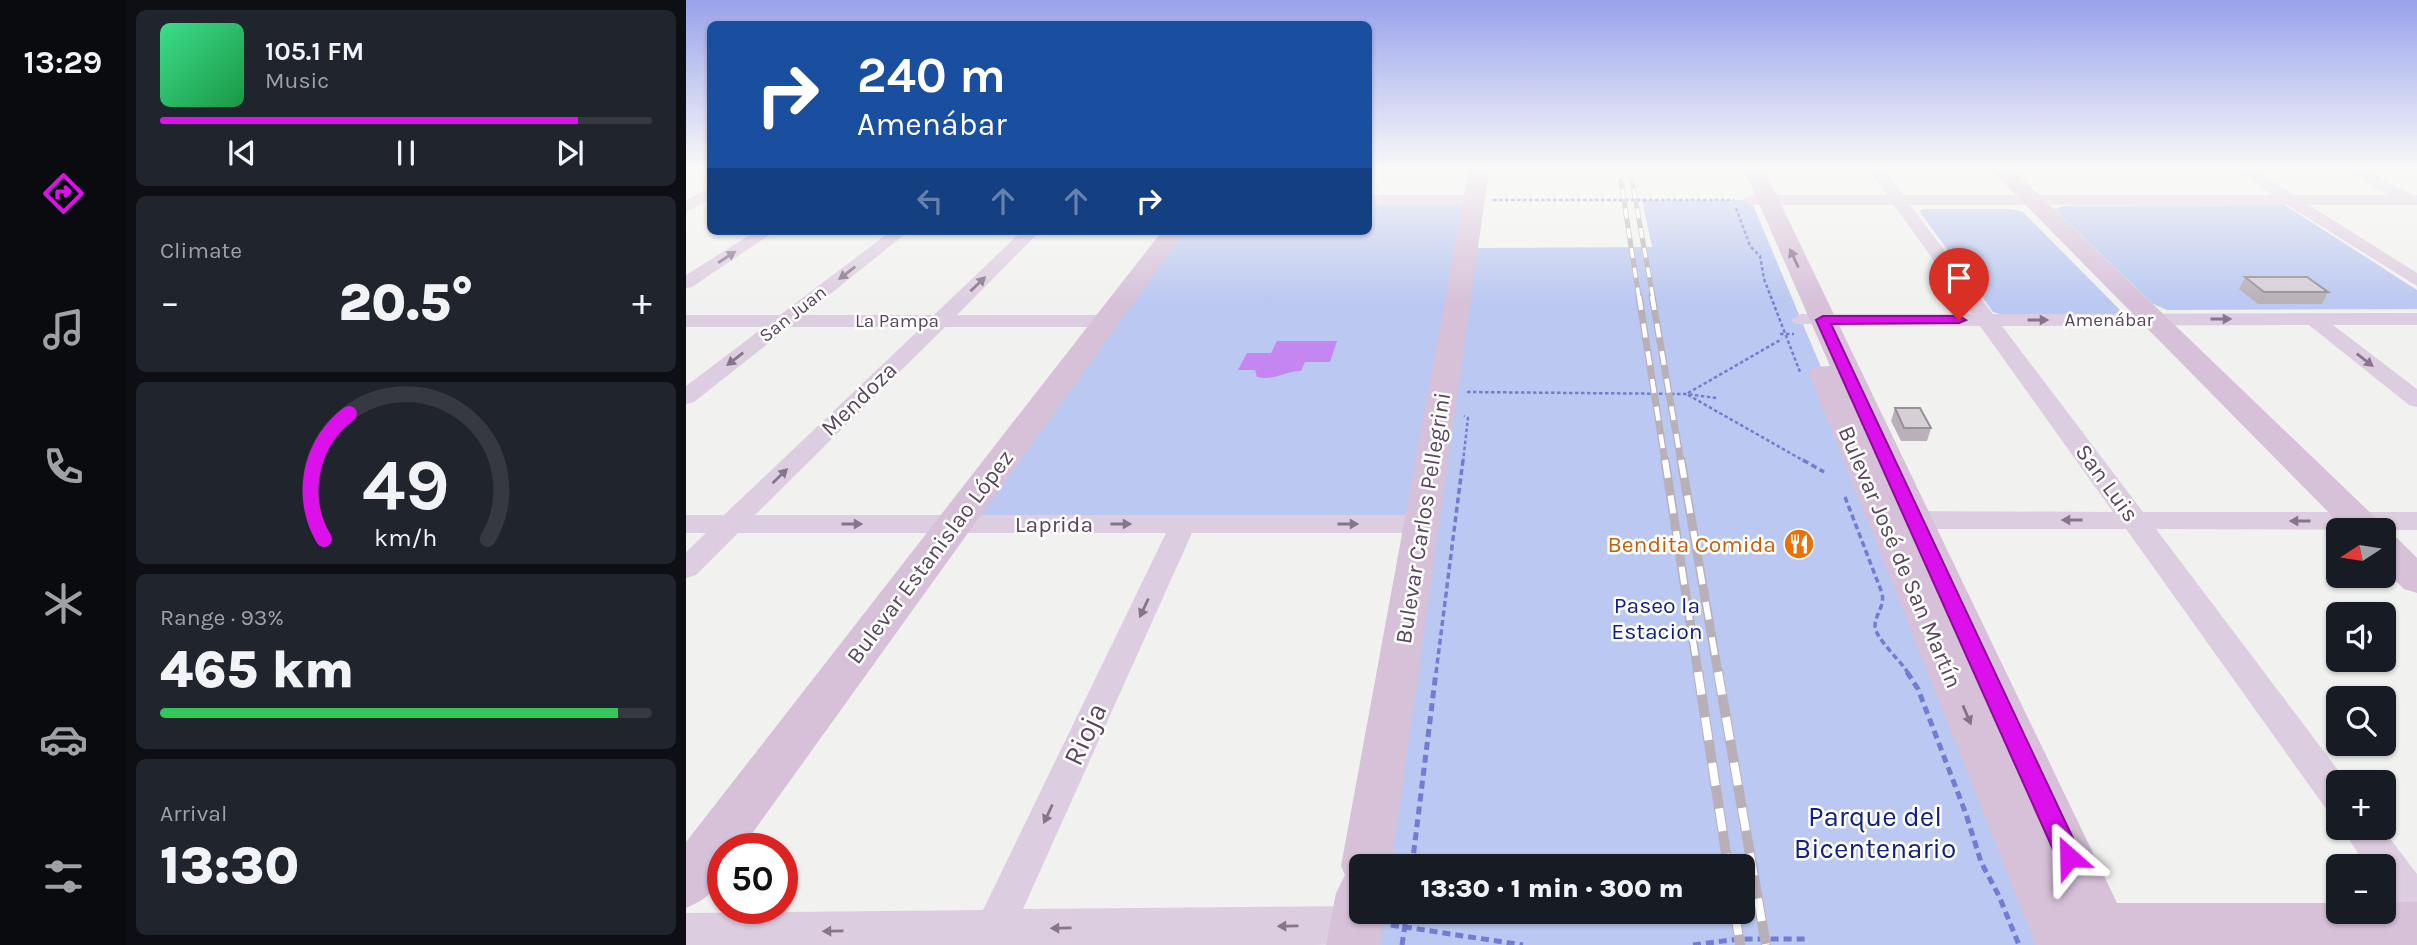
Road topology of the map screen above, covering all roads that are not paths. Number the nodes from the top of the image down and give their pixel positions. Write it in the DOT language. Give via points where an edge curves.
graph roads {
  1 [pos="1472,213"];
  2 [pos="1759,213"];
  3 [pos="1908,213"];
  4 [pos="2044,213"];
  5 [pos="2311,213"];
  6 [pos="761,235"];
  7 [pos="896,235"];
  8 [pos="1028,235"];
  9 [pos="1171,235"];
  10 [pos="2417,281"];
  11 [pos="686,283"];
  12 [pos="2313,319"];
  13 [pos="2417,319"];
  14 [pos="1987,320"];
  15 [pos="2153,320"];
  16 [pos="686,321"];
  17 [pos="784,321"];
  18 [pos="940,321"];
  19 [pos="1107,321"];
  20 [pos="1802,326"];
  21 [pos="686,397"];
  22 [pos="2417,400"];
  23 [pos="2354,518"];
  24 [pos="1900,520"];
  25 [pos="2134,520"];
  26 [pos="2417,521"];
  27 [pos="2396,523"];
  28 [pos="686,524"];
  29 [pos="731,524"];
  30 [pos="955,524"];
  31 [pos="1183,524"];
  32 [pos="1422,524"];
  33 [pos="2326,525"];
  34 [pos="2396,559"];
  35 [pos="686,568"];
  36 [pos="2417,580"];
  37 [pos="2326,782"];
  38 [pos="2369,840"];
  39 [pos="1368,854"];
  40 [pos="686,883"];
  41 [pos="2417,905"];
  42 [pos="1376,927"];
  43 [pos="2417,929"];
  44 [pos="686,933"];
  45 [pos="990,937"];
  46 [pos="2070,939"];
  1 -- 32 [label="main road, Bulevar Carlos Pellegrini"];
  2 -- 20 [label="main road, Bulevar José de San Martín"];
  3 -- 14 [label="street, San Luis"];
  4 -- 15 [label="main road"];
  5 -- 10 [label="street"];
  11 -- 6 [label="street, one-way"];
  7 -- 17 [label="street, San Juan, one-way"];
  18 -- 8 [label="street, Mendoza, one-way"];
  9 -- 19 [label="main road, Bulevar Estanislao López"];
  12 -- 13 [label="street, Amenábar"];
  15 -- 12 [label="street, Amenábar, one-way"];
  12 -- 22 [label="street, one-way"];
  14 -- 15 [label="street, Amenábar, one-way"];
  14 -- 20 [label="street, Amenábar"];
  14 -- 25 [label="street, San Luis"];
  15 -- 23 [label="main road"];
  16 -- 17 [label="street, La Pampa"];
  17 -- 18 [label="street, La Pampa"];
  17 -- 21 [label="street, San Juan, one-way"];
  18 -- 19 [label="street, La Pampa"];
  29 -- 18 [label="street, Mendoza, one-way"];
  19 -- 30 [label="main road, Bulevar Estanislao López"];
  20 -- 24 [label="main road, Bulevar José de San Martín"];
  25 -- 24 [label="street, one-way"];
  24 -- 46 [label="main road, Bulevar José de San Martín"];
  33 -- 25 [label="street, one-way"];
  25 -- 37 [label="street, San Luis"];
  26 -- 27 [label="street"];
  28 -- 29 [label="street, Laprida"];
  29 -- 30 [label="street, Laprida, one-way"];
  29 -- 35 [label="street, Mendoza"];
  30 -- 31 [label="street, Laprida, one-way"];
  30 -- 40 [label="main road, Bulevar Estanislao López"];
  31 -- 32 [label="street, Laprida, one-way"];
  31 -- 45 [label="street, Rioja, one-way"];
  32 -- 39 [label="main road, Bulevar Carlos Pellegrini"];
  34 -- 36 [label="main road"];
  38 -- 41 [label="street"];
  42 -- 45 [label="street, one-way"];
  43 -- 46 [label="main road"];
  45 -- 44 [label="street, one-way"];
}
